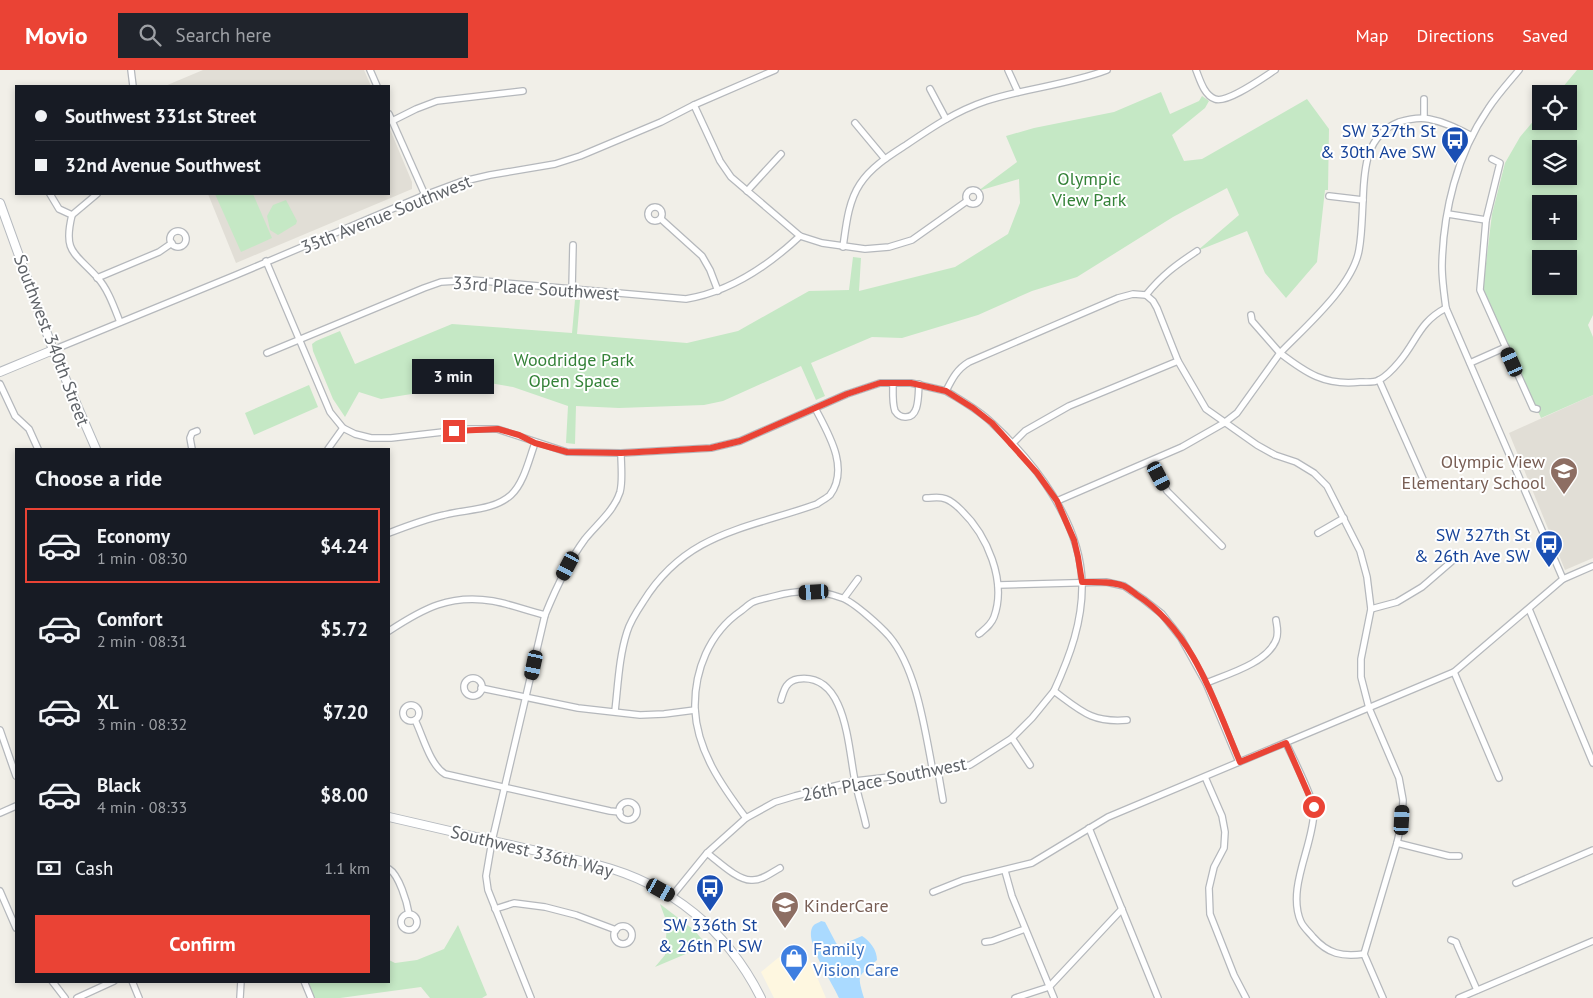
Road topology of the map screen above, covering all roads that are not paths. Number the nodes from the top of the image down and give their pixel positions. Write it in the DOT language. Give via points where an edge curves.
graph roads {
  1 [pos="131,70"];
  2 [pos="370,70"];
  3 [pos="776,70"];
  4 [pos="1008,70"];
  5 [pos="1196,70"];
  6 [pos="1275,70"];
  7 [pos="1519,70"];
  8 [pos="1104,71"];
  9 [pos="764,72"];
  10 [pos="134,85"];
  11 [pos="377,85"];
  12 [pos="930,89"];
  13 [pos="523,91"];
  14 [pos="1018,92"];
  15 [pos="1424,99"];
  16 [pos="694,105"];
  17 [pos="390,116"];
  18 [pos="1424,118"];
  19 [pos="946,120"];
  20 [pos="392,121"];
  21 [pos="855,123"];
  22 [pos="1472,136"];
  23 [pos="780,154"];
  24 [pos="885,159"];
  25 [pos="1492,159"];
  26 [pos="747,191"];
  27 [pos="51,195"];
  28 [pos="96,195"];
  29 [pos="425,195"];
  30 [pos="1329,196"];
  31 [pos="1363,200"];
  32 [pos="967,201"];
  33 [pos="1,207"];
  34 [pos="1448,214"];
  35 [pos="72,215"];
  36 [pos="661,219"];
  37 [pos="1486,220"];
  38 [pos="800,236"];
  39 [pos="172,243"];
  40 [pos="573,245"];
  41 [pos="843,246"];
  42 [pos="1197,251"];
  43 [pos="266,262"];
  44 [pos="97,278"];
  45 [pos="572,289"];
  46 [pos="718,291"];
  47 [pos="1146,295"];
  48 [pos="1446,308"];
  49 [pos="1251,315"];
  50 [pos="120,322"];
  51 [pos="300,340"];
  52 [pos="1506,347"];
  53 [pos="53,350"];
  54 [pos="267,353"];
  55 [pos="1280,353"];
  56 [pos="1178,361"];
  57 [pos="1470,363"];
  58 [pos="0,372"];
  59 [pos="1379,380"];
  60 [pos="892,383"];
  61 [pos="0,384"];
  62 [pos="919,384"];
  63 [pos="946,391"];
  64 [pos="815,408"];
  65 [pos="1537,409"];
  66 [pos="1224,423"];
  67 [pos="343,428"];
  68 [pos="196,431"];
  69 [pos="535,443"];
  70 [pos="1012,444"];
  71 [pos="38,448"];
  72 [pos="96,448"];
  73 [pos="192,448"];
  74 [pos="329,448"];
  75 [pos="621,453"];
  76 [pos="1152,461"];
  77 [pos="1423,479"];
  78 [pos="926,498"];
  79 [pos="1057,501"];
  80 [pos="1344,518"];
  81 [pos="390,532"];
  82 [pos="1318,533"];
  83 [pos="1222,546"];
  84 [pos="1458,556"];
  85 [pos="1593,566"];
  86 [pos="858,579"];
  87 [pos="1563,579"];
  88 [pos="1082,582"];
  89 [pos="998,585"];
  90 [pos="844,598"];
  91 [pos="1371,609"];
  92 [pos="1529,610"];
  93 [pos="545,615"];
  94 [pos="1276,620"];
  95 [pos="390,630"];
  96 [pos="979,634"];
  97 [pos="1454,672"];
  98 [pos="1206,683"];
  99 [pos="482,688"];
  100 [pos="1054,691"];
  101 [pos="527,698"];
  102 [pos="781,700"];
  103 [pos="1370,708"];
  104 [pos="695,710"];
  105 [pos="615,711"];
  106 [pos="415,720"];
  107 [pos="1127,720"];
  108 [pos="0,730"];
  109 [pos="1012,738"];
  110 [pos="1,739"];
  111 [pos="1286,743"];
  112 [pos="1240,762"];
  113 [pos="1593,763"];
  114 [pos="1030,765"];
  115 [pos="936,772"];
  116 [pos="15,774"];
  117 [pos="1205,777"];
  118 [pos="1499,778"];
  119 [pos="855,781"];
  120 [pos="504,788"];
  121 [pos="944,800"];
  122 [pos="15,806"];
  123 [pos="620,812"];
  124 [pos="0,813"];
  125 [pos="390,817"];
  126 [pos="746,818"];
  127 [pos="866,825"];
  128 [pos="1089,828"];
  129 [pos="492,840"];
  130 [pos="1397,843"];
  131 [pos="1593,850"];
  132 [pos="707,853"];
  133 [pos="1459,856"];
  134 [pos="780,868"];
  135 [pos="390,870"];
  136 [pos="1005,871"];
  137 [pos="1516,883"];
  138 [pos="0,890"];
  139 [pos="933,892"];
  140 [pos="672,896"];
  141 [pos="495,909"];
  142 [pos="1122,909"];
  143 [pos="408,914"];
  144 [pos="15,926"];
  145 [pos="1025,929"];
  146 [pos="616,930"];
  147 [pos="1451,940"];
  148 [pos="985,942"];
  149 [pos="1593,942"];
  150 [pos="1364,954"];
  151 [pos="54,983"];
  152 [pos="110,983"];
  153 [pos="133,983"];
  154 [pos="240,983"];
  155 [pos="305,983"];
  156 [pos="1049,987"];
  157 [pos="1477,990"];
  158 [pos="65,998"];
  159 [pos="77,998"];
  160 [pos="139,998"];
  161 [pos="240,998"];
  162 [pos="311,998"];
  163 [pos="531,998"];
  164 [pos="761,998"];
  165 [pos="1015,998"];
  166 [pos="1054,998"];
  167 [pos="1158,998"];
  168 [pos="1246,998"];
  169 [pos="1384,998"];
  170 [pos="1459,998"];
  1 -- 10 [label="street"];
  2 -- 11 [label="street"];
  3 -- 9 [label="street, 35th Avenue Southwest"];
  4 -- 14 [label="street"];
  5 -- 6 [label="street" via="1204,89 1217,100 1229,97"];
  7 -- 22 [label="street" via="1488,109"];
  8 -- 14 [label="street"];
  9 -- 16 [label="street, 35th Avenue Southwest"];
  12 -- 19 [label="street"];
  13 -- 20 [label="street" via="437,101"];
  14 -- 19 [label="street" via="987,101"];
  15 -- 18 [label="street"];
  16 -- 26 [label="street" via="720,161 731,177"];
  16 -- 29 [label="street, 35th Avenue Southwest" via="580,156 555,164 468,180"];
  17 -- 20 [label="street"];
  18 -- 22 [label="street"];
  18 -- 31 [label="street" via="1388,127 1378,136 1372,145 1364,175"];
  19 -- 24 [label="street"];
  20 -- 29 [label="street"];
  21 -- 24 [label="street"];
  22 -- 34 [label="street" via="1455,180"];
  23 -- 26 [label="street"];
  24 -- 41 [label="street" via="867,174 859,186"];
  25 -- 37 [label="street" via="1500,163"];
  26 -- 38 [label="street"];
  27 -- 35 [label="street" via="59,209"];
  28 -- 35 [label="street"];
  29 -- 43 [label="street, 35th Avenue Southwest"];
  30 -- 31 [label="street"];
  31 -- 55 [label="street" via="1359,252 1349,276 1328,304"];
  32 -- 41 [label="street" via="912,240 889,247 865,249"];
  33 -- 53 [label="main road, Southwest 340th Street"];
  34 -- 37 [label="street"];
  34 -- 48 [label="street" via="1442,267"];
  35 -- 44 [label="street" via="69,243 74,254"];
  36 -- 46 [label="street" via="702,256"];
  37 -- 52 [label="street" via="1480,290"];
  38 -- 41 [label="street"];
  38 -- 46 [label="street, 33rd Place Southwest" via="760,269"];
  39 -- 44 [label="street" via="159,252"];
  40 -- 45 [label="street"];
  42 -- 47 [label="street" via="1173,266"];
  43 -- 50 [label="street, 35th Avenue Southwest"];
  43 -- 51 [label="street"];
  44 -- 50 [label="street"];
  45 -- 46 [label="street, 33rd Place Southwest" via="686,299"];
  45 -- 51 [label="street, 33rd Place Southwest" via="472,280 441,282"];
  47 -- 56 [label="street" via="1158,308"];
  47 -- 63 [label="street" via="1118,298 969,362 956,372"];
  48 -- 57 [label="street"];
  48 -- 59 [label="street" via="1433,315 1398,363"];
  49 -- 55 [label="street" via="1252,321"];
  50 -- 53 [label="street, 35th Avenue Southwest"];
  51 -- 54 [label="street, 33rd Place Southwest"];
  51 -- 67 [label="street" via="330,412"];
  52 -- 57 [label="street"];
  52 -- 65 [label="street" via="1533,408"];
  53 -- 58 [label="main road, 35th Avenue Southwest"];
  53 -- 72 [label="main road, Southwest 340th Street"];
  55 -- 59 [label="street" via="1324,381 1347,384"];
  55 -- 66 [label="street" via="1237,413"];
  56 -- 66 [label="street" via="1206,409"];
  56 -- 70 [label="street" via="1069,406 1024,431"];
  57 -- 87 [label="street"];
  59 -- 77 [label="street"];
  60 -- 62 [label="street, 26th Place Southwest"];
  60 -- 62 [label="street" via="895,410 904,417 915,411"];
  60 -- 64 [label="street, 26th Place Southwest" via="880,383"];
  61 -- 71 [label="street" via="15,416 29,429"];
  62 -- 63 [label="street, 26th Place Southwest"];
  63 -- 70 [label="street, 26th Place Southwest" via="992,423"];
  64 -- 75 [label="street, 26th Place Southwest" via="740,441 711,448"];
  64 -- 105 [label="street" via="838,462 837,478 829,495 817,504 707,542 670,568 649,592 627,630"];
  66 -- 76 [label="street" via="1182,448"];
  66 -- 80 [label="street" via="1256,445 1314,473 1327,486"];
  67 -- 69 [label="street, 26th Place Southwest" via="371,438 498,429"];
  67 -- 74 [label="street"];
  68 -- 73 [label="street" via="190,438"];
  69 -- 75 [label="street, 26th Place Southwest" via="567,452"];
  69 -- 81 [label="street" via="519,484 501,502"];
  70 -- 79 [label="street, 26th Place Southwest"];
  75 -- 93 [label="street" via="617,500 568,566"];
  76 -- 79 [label="street"];
  76 -- 83 [label="street" via="1167,490"];
  78 -- 89 [label="street" via="947,499 970,519 991,554"];
  79 -- 88 [label="street, 26th Place Southwest" via="1074,540"];
  80 -- 82 [label="street"];
  80 -- 91 [label="street" via="1360,551"];
  84 -- 91 [label="street" via="1422,587 1397,602"];
  85 -- 87 [label="street"];
  86 -- 90 [label="street"];
  87 -- 92 [label="street"];
  88 -- 89 [label="street"];
  88 -- 98 [label="street" via="1124,586 1162,614 1181,638"];
  88 -- 100 [label="street, 26th Place Southwest" via="1078,625 1069,660"];
  89 -- 96 [label="street" via="994,616 990,625"];
  90 -- 104 [label="street" via="814,592 787,593 752,602 728,620 713,638 701,662"];
  90 -- 115 [label="street" via="889,637 904,661 915,690"];
  91 -- 103 [label="street" via="1361,659"];
  92 -- 97 [label="street"];
  92 -- 113 [label="street"];
  93 -- 95 [label="street" via="471,599 434,605"];
  93 -- 101 [label="street"];
  94 -- 98 [label="street" via="1278,631 1269,652 1249,665"];
  97 -- 103 [label="street"];
  97 -- 118 [label="street"];
  98 -- 112 [label="street"];
  99 -- 101 [label="street"];
  100 -- 107 [label="street" via="1098,719 1110,722"];
  100 -- 109 [label="street, 26th Place Southwest"];
  101 -- 105 [label="street"];
  101 -- 120 [label="street"];
  102 -- 119 [label="street" via="785,686 797,679 807,678 826,686 836,700 844,722"];
  103 -- 111 [label="street"];
  103 -- 130 [label="street" via="1399,778 1403,800"];
  104 -- 105 [label="street" via="640,715"];
  104 -- 126 [label="street" via="711,768"];
  106 -- 120 [label="street" via="439,771"];
  108 -- 110 [label="street"];
  109 -- 114 [label="street"];
  109 -- 115 [label="street, 26th Place Southwest" via="970,765"];
  110 -- 116 [label="street"];
  111 -- 112 [label="street"];
  111 -- 150 [label="street" via="1314,807 1296,900 1298,914 1318,943 1337,955"];
  112 -- 117 [label="street"];
  115 -- 119 [label="street, 26th Place Southwest"];
  115 -- 121 [label="street"];
  117 -- 128 [label="street"];
  117 -- 168 [label="street" via="1222,816 1225,832 1224,848 1214,867 1209,888 1210,914"];
  119 -- 126 [label="street, 26th Place Southwest" via="776,802"];
  119 -- 127 [label="street"];
  120 -- 123 [label="street"];
  120 -- 129 [label="street"];
  122 -- 124 [label="street"];
  125 -- 129 [label="main road, Southwest 336th Way"];
  126 -- 132 [label="street, 26th Place Southwest"];
  128 -- 136 [label="street" via="1032,864"];
  128 -- 142 [label="street"];
  129 -- 140 [label="main road, Southwest 336th Way" via="606,867 640,879"];
  129 -- 141 [label="street" via="486,876"];
  130 -- 133 [label="street"];
  130 -- 150 [label="street"];
  131 -- 137 [label="street"];
  132 -- 134 [label="street" via="740,878 763,877"];
  132 -- 140 [label="street, 26th Place Southwest"];
  135 -- 143 [label="street" via="407,903"];
  136 -- 139 [label="street" via="963,880"];
  136 -- 145 [label="street"];
  138 -- 144 [label="street"];
  140 -- 164 [label="main road, Southwest 336th Way" via="707,922 726,943"];
  141 -- 146 [label="street" via="514,903 545,907"];
  141 -- 163 [label="street"];
  142 -- 156 [label="street"];
  142 -- 167 [label="street"];
  145 -- 148 [label="street"];
  145 -- 156 [label="street"];
  147 -- 157 [label="street" via="1456,942"];
  149 -- 157 [label="street"];
  150 -- 169 [label="street"];
  151 -- 158 [label="street"];
  152 -- 159 [label="street"];
  153 -- 160 [label="street"];
  154 -- 161 [label="street"];
  155 -- 162 [label="street"];
  156 -- 165 [label="street"];
  156 -- 166 [label="street"];
  157 -- 170 [label="street"];
}
